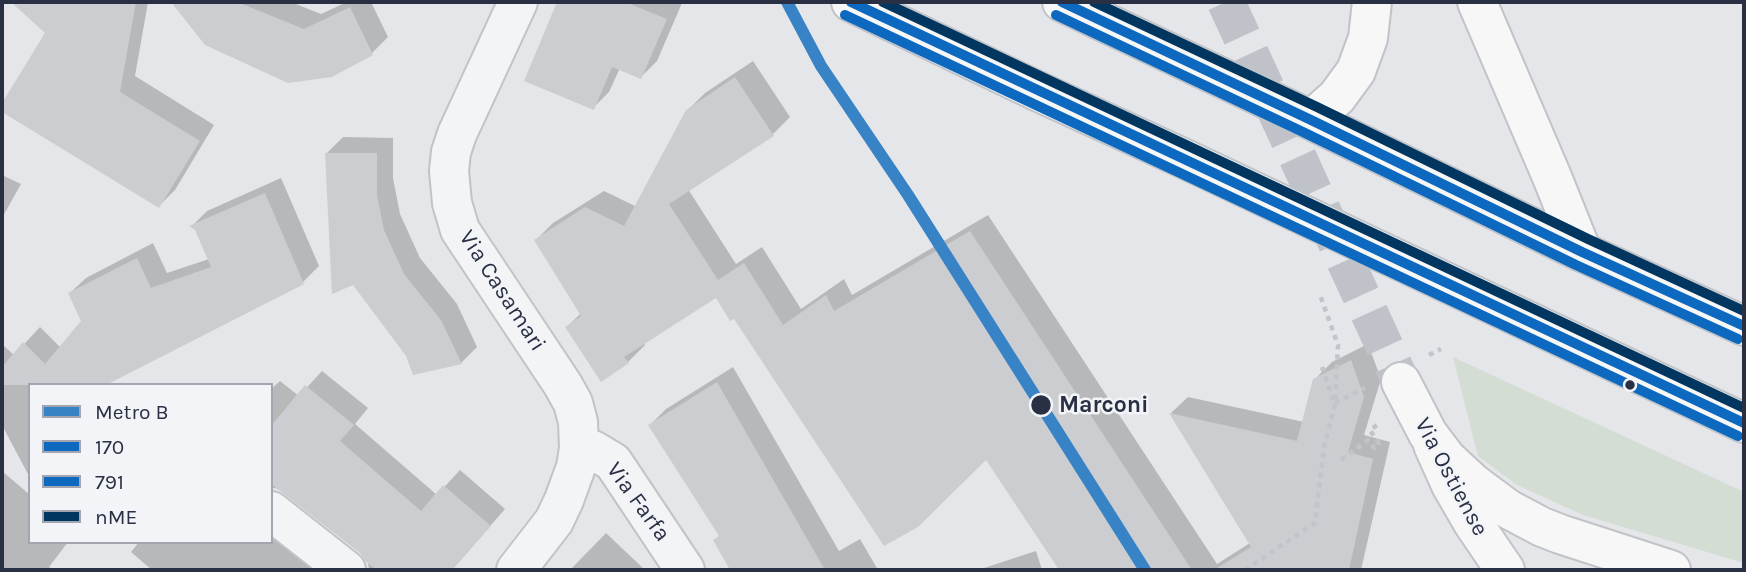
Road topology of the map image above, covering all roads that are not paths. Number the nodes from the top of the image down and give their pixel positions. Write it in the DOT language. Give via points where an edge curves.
graph roads {
  1 [pos="518,2"];
  2 [pos="851,2"];
  3 [pos="1062,2"];
  4 [pos="1372,2"];
  5 [pos="1477,2"];
  6 [pos="1311,120"];
  7 [pos="1582,252"];
  8 [pos="1744,326"];
  9 [pos="1401,382"];
  10 [pos="1744,423"];
  11 [pos="1428,434"];
  12 [pos="579,448"];
  13 [pos="273,514"];
  14 [pos="346,570"];
  15 [pos="516,570"];
  16 [pos="685,570"];
  17 [pos="1505,570"];
  18 [pos="1671,570"];
  1 -- 12 [label="street, Via Casamari" via="451,152 452,203 460,230 573,403"];
  2 -- 10 [label="main road"];
  3 -- 6 [label="main road"];
  4 -- 6 [label="main road" via="1368,38 1356,71 1338,97"];
  5 -- 7 [label="main road"];
  6 -- 7 [label="main road"];
  7 -- 8 [label="main road"];
  9 -- 11 [label="main road, Via Ostiense"];
  11 -- 17 [label="main road, Via Ostiense" via="1451,485"];
  11 -- 18 [label="main road" via="1457,469 1508,509 1560,534"];
  12 -- 15 [label="street, Via Casamari" via="554,521"];
  12 -- 16 [label="street, Via Farfa" via="613,462"];
  13 -- 14 [label="street"];
}
